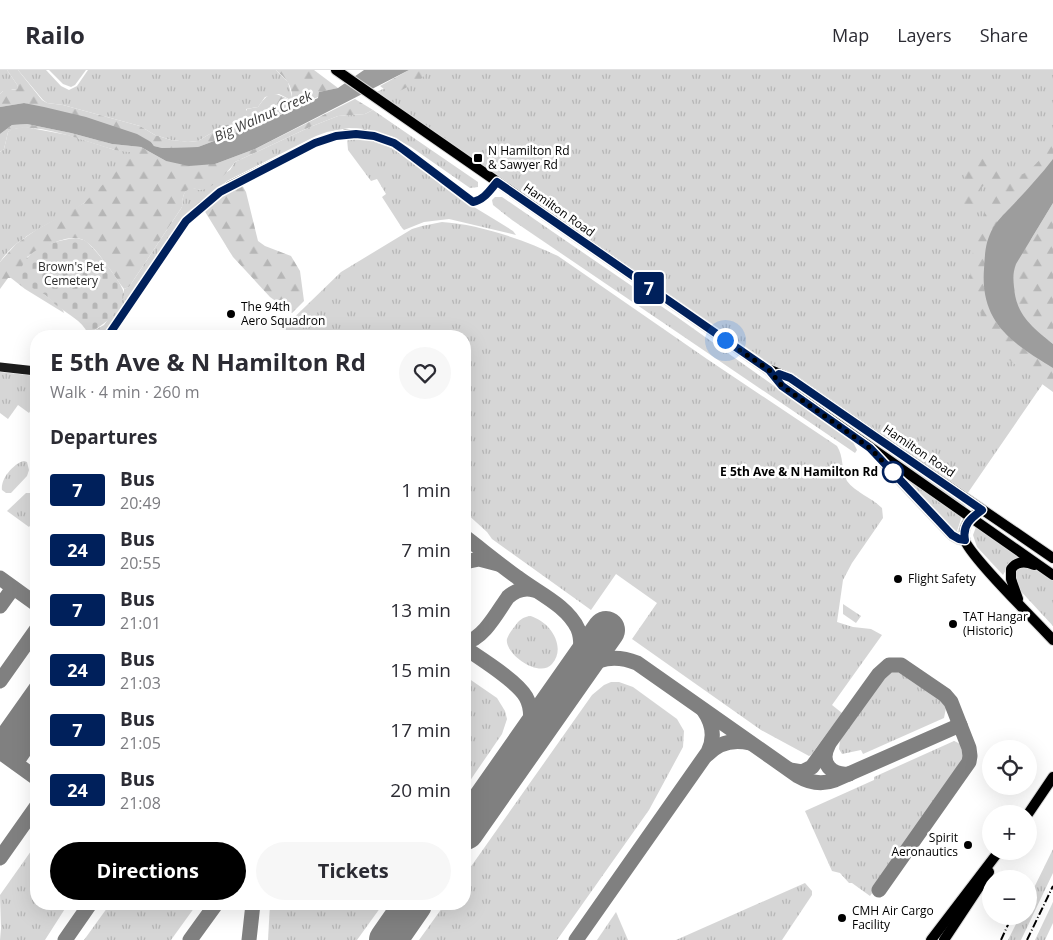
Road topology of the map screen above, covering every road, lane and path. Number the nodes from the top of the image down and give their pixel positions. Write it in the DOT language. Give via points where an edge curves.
graph roads {
  1 [pos="336,70"];
  2 [pos="497,182"];
  3 [pos="112,330"];
  4 [pos="0,367"];
  5 [pos="30,370"];
  6 [pos="769,370"];
  7 [pos="870,448"];
  8 [pos="982,510"];
  9 [pos="971,518"];
  10 [pos="965,540"];
  11 [pos="1053,558"];
  12 [pos="1051,573"];
  13 [pos="1020,605"];
  14 [pos="1053,640"];
  15 [pos="1053,776"];
  16 [pos="1034,805"];
  17 [pos="992,860"];
  18 [pos="998,860"];
  19 [pos="932,940"];
  20 [pos="944,940"];
  1 -- 2 [label="main road, Hamilton Road"];
  2 -- 3 [label="street" via="484,198 473,202 394,143 365,134 325,139 229,186 202,206 178,232"];
  2 -- 6 [label="main road, Hamilton Road"];
  4 -- 5 [label="street"];
  6 -- 7 [label="main road, Hamilton Road" via="782,386"];
  6 -- 8 [label="main road, Hamilton Road" via="790,378"];
  7 -- 9 [label="main road, Hamilton Road"];
  7 -- 10 [label="main road" via="952,535"];
  8 -- 9 [label="main road"];
  8 -- 11 [label="main road, Hamilton Road"];
  9 -- 10 [label="main road" via="965,529"];
  9 -- 12 [label="main road, Hamilton Road"];
  10 -- 13 [label="main road"];
  12 -- 13 [label="main road" via="1028,562 1013,566 1010,579"];
  13 -- 14 [label="main road"];
  15 -- 16 [label="main road"];
  17 -- 19 [label="main road"];
  18 -- 20 [label="main road"];
}
